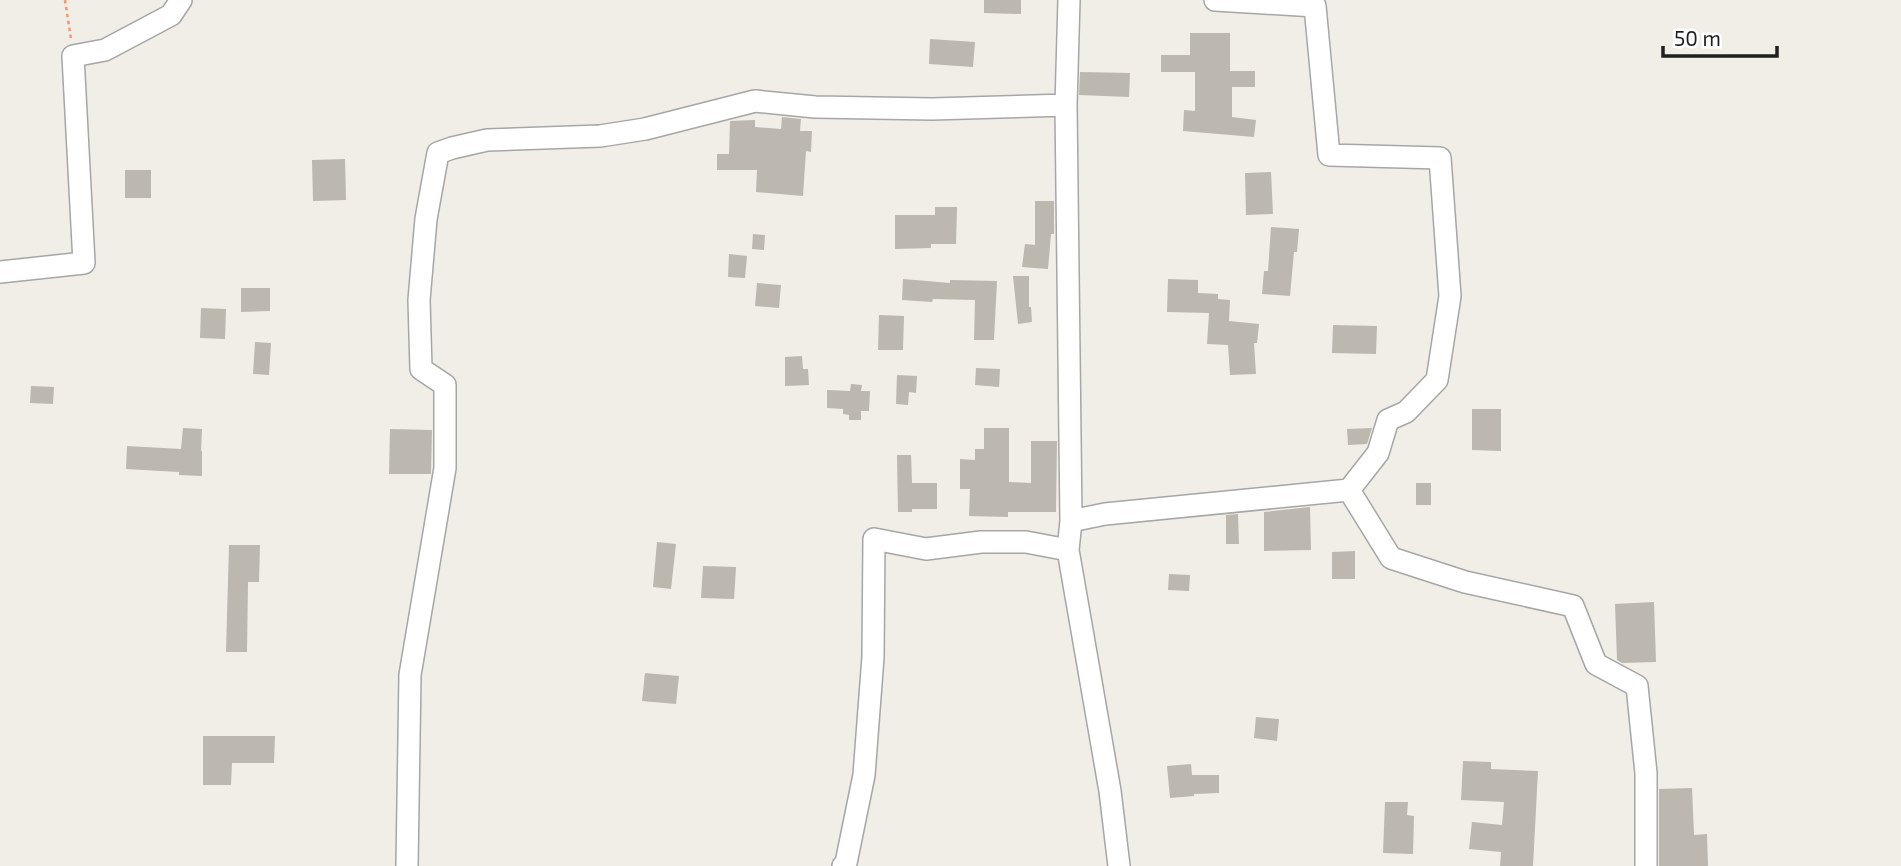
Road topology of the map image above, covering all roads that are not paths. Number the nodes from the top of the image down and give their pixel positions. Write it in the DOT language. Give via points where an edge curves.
graph roads {
  1 [pos="181,0"];
  2 [pos="1069,0"];
  3 [pos="1215,0"];
  4 [pos="1066,105"];
  5 [pos="0,272"];
  6 [pos="1349,489"];
  7 [pos="1071,522"];
  8 [pos="1068,550"];
  9 [pos="407,866"];
  10 [pos="843,866"];
  11 [pos="1119,866"];
  12 [pos="1646,866"];
  1 -- 5 [label="street" via="171,15 105,50 73,56 84,263"];
  2 -- 4 [label="street"];
  3 -- 6 [label="street" via="1315,6 1329,155 1440,158 1450,296 1437,380 1406,412 1388,420 1378,453"];
  4 -- 7 [label="street"];
  4 -- 9 [label="street" via="932,109 755,101 645,129 600,136 487,140 438,153 419,300 421,369 445,385 445,468 410,675"];
  6 -- 7 [label="street" via="1105,514"];
  6 -- 12 [label="street" via="1391,558 1465,582 1573,606 1596,664 1637,686 1646,774"];
  7 -- 8 [label="street"];
  8 -- 10 [label="street" via="1026,542 926,549 873,539 873,657 864,775"];
  8 -- 11 [label="street"];
}
